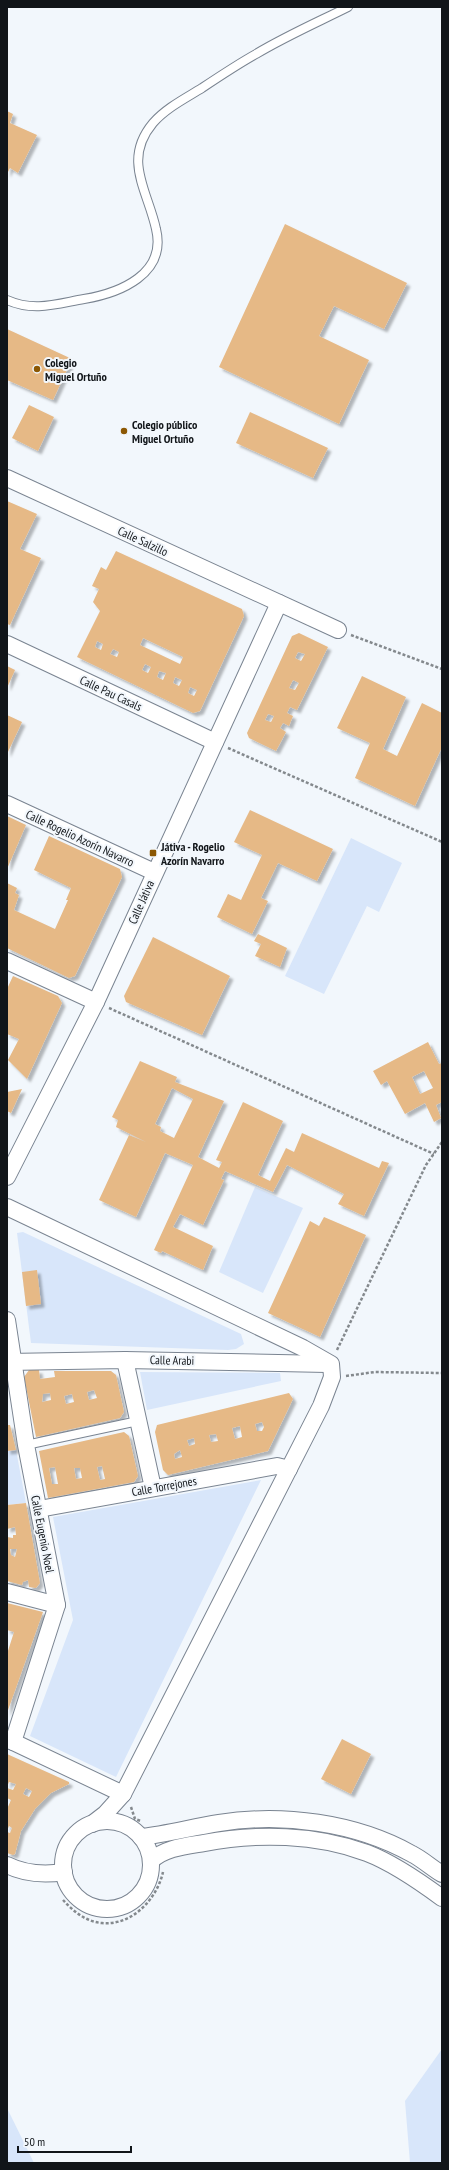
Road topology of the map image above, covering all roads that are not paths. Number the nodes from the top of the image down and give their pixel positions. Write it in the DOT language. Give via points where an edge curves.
graph roads {
  1 [pos="348,7"];
  2 [pos="7,300"];
  3 [pos="7,478"];
  4 [pos="279,603"];
  5 [pos="338,630"];
  6 [pos="7,644"];
  7 [pos="215,742"];
  8 [pos="7,804"];
  9 [pos="154,872"];
  10 [pos="7,961"];
  11 [pos="96,1002"];
  12 [pos="7,1177"];
  13 [pos="7,1207"];
  14 [pos="7,1320"];
  15 [pos="125,1360"];
  16 [pos="10,1361"];
  17 [pos="331,1371"];
  18 [pos="138,1421"];
  19 [pos="26,1445"];
  20 [pos="289,1469"];
  21 [pos="153,1488"];
  22 [pos="38,1509"];
  23 [pos="7,1592"];
  24 [pos="57,1605"];
  25 [pos="10,1741"];
  26 [pos="123,1794"];
  27 [pos="92,1824"];
  28 [pos="127,1826"];
  29 [pos="141,1837"];
  30 [pos="7,1865"];
  31 [pos="157,1866"];
  32 [pos="64,1872"];
  33 [pos="442,1874"];
  34 [pos="442,1898"];
  1 -- 2 [label="lane" via="257,53 171,107 153,124 141,145 138,168 139,180 158,241 154,261 138,279 114,292 56,304 31,307"];
  3 -- 4 [label="street, Calle Salzillo"];
  4 -- 5 [label="street, Calle Salzillo"];
  4 -- 7 [label="street, Calle Játiva"];
  6 -- 7 [label="street, Calle Pau Casals"];
  7 -- 9 [label="street, Calle Játiva"];
  8 -- 9 [label="street, Calle Rogelio Azorín Navarro"];
  9 -- 11 [label="street, Calle Játiva"];
  10 -- 11 [label="street"];
  11 -- 12 [label="street, Calle Játiva"];
  13 -- 17 [label="street" via="303,1348"];
  14 -- 16 [label="street, Calle Eugenio Noel"];
  15 -- 16 [label="street, Calle Arabi"];
  15 -- 17 [label="street, Calle Arabi"];
  15 -- 18 [label="street"];
  16 -- 19 [label="street, Calle Eugenio Noel"];
  17 -- 20 [label="street" via="321,1406"];
  18 -- 19 [label="lane"];
  18 -- 21 [label="street"];
  19 -- 22 [label="street, Calle Eugenio Noel"];
  20 -- 21 [label="street, Calle Torrejones" via="277,1466"];
  20 -- 26 [label="street"];
  21 -- 22 [label="street, Calle Torrejones"];
  22 -- 24 [label="street, Calle Eugenio Noel"];
  23 -- 24 [label="street"];
  24 -- 25 [label="street, Calle Eugenio Noel"];
  25 -- 26 [label="street"];
  26 -- 27 [label="street"];
  26 -- 28 [label="street" via="121,1805"];
  27 -- 28 [label="street" via="104,1821"];
  27 -- 32 [label="street" via="81,1830 70,1843 64,1860"];
  28 -- 29 [label="street"];
  29 -- 31 [label="street"];
  29 -- 33 [label="street" via="220,1823 298,1821 340,1827 373,1836 412,1854"];
  30 -- 32 [label="street" via="32,1873"];
  31 -- 32 [label="street" via="139,1895 129,1903 106,1909 83,1902 67,1884"];
  31 -- 34 [label="street" via="167,1851 222,1840 254,1836 307,1838 367,1853"];
}
